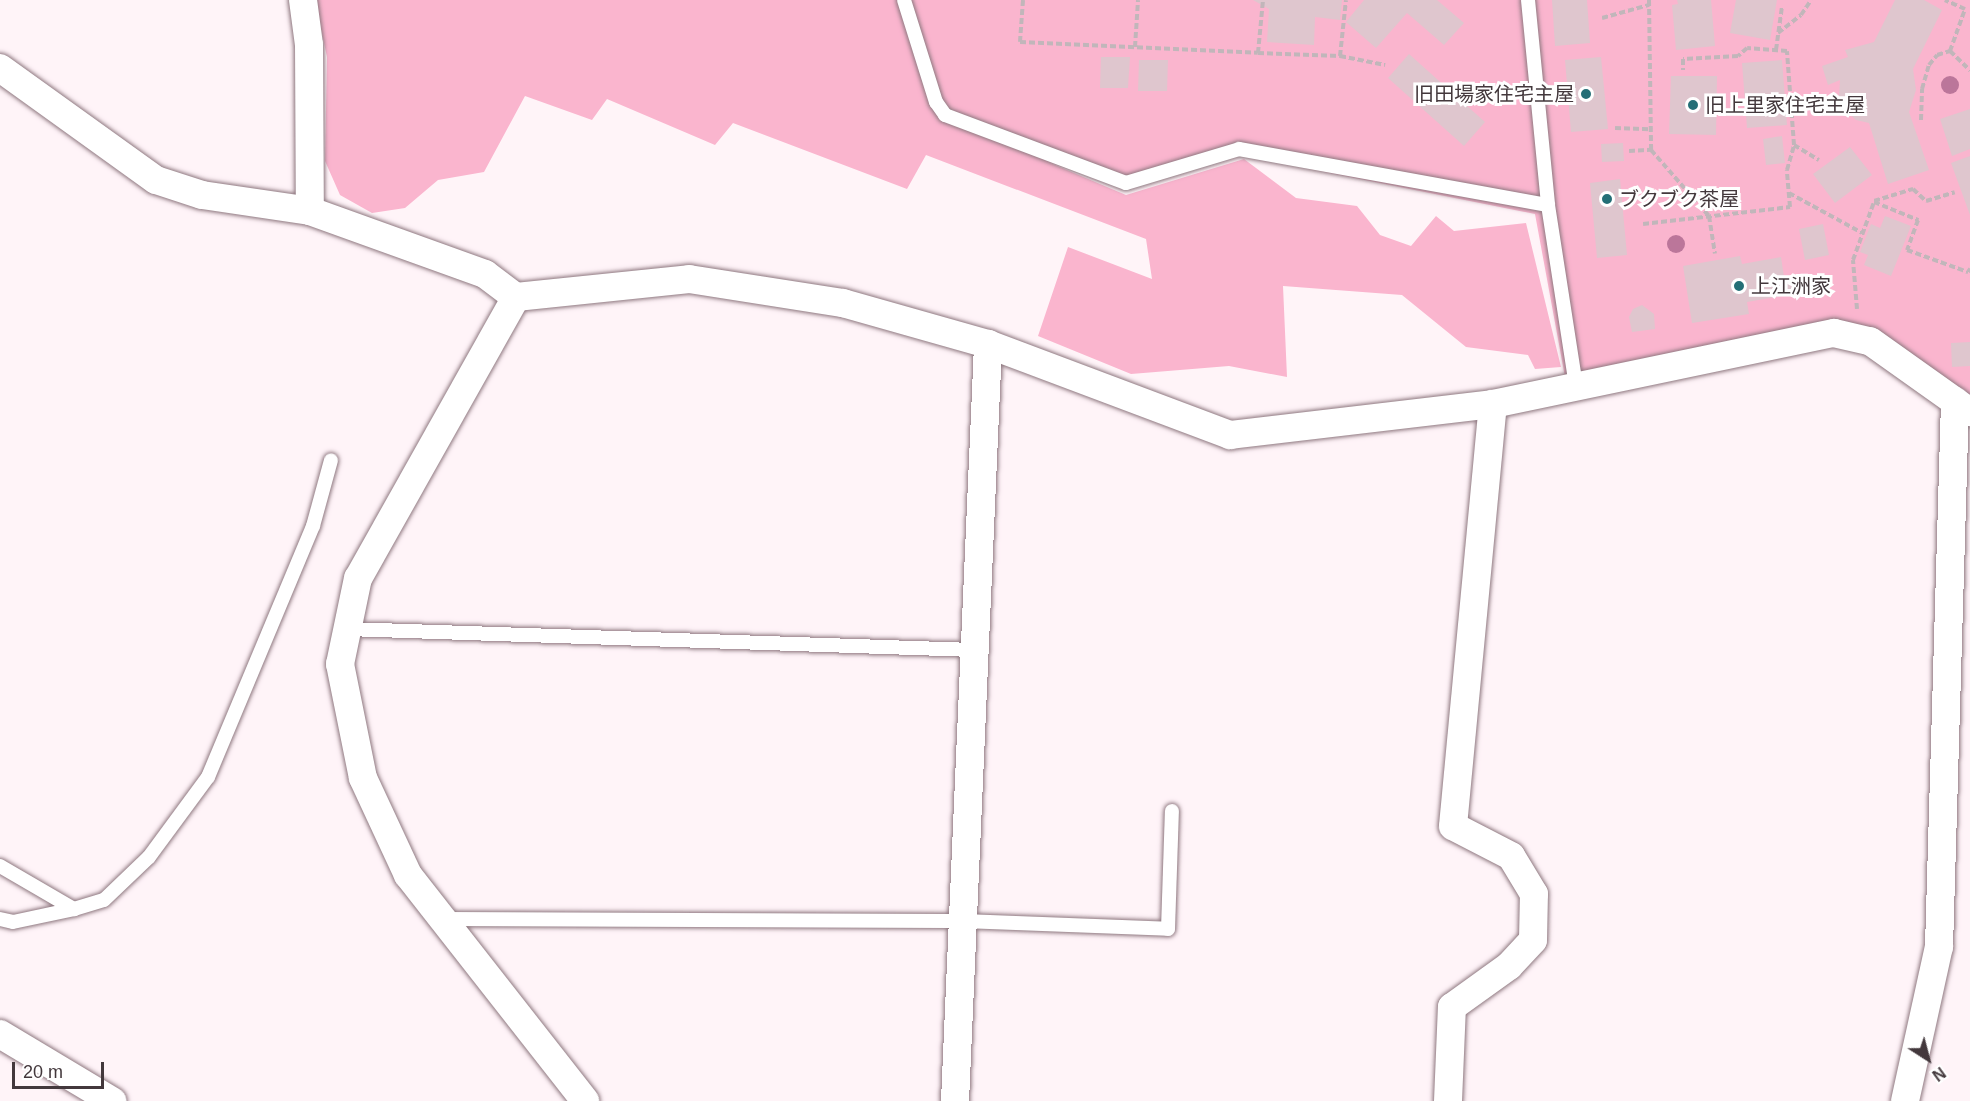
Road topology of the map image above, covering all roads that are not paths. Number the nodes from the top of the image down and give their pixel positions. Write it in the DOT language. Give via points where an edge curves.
graph roads {
  1 [pos="303,0"];
  2 [pos="904,0"];
  3 [pos="1528,0"];
  4 [pos="0,68"];
  5 [pos="1548,205"];
  6 [pos="310,211"];
  7 [pos="516,297"];
  8 [pos="988,344"];
  9 [pos="1576,386"];
  10 [pos="1493,404"];
  11 [pos="1963,406"];
  12 [pos="331,460"];
  13 [pos="347,629"];
  14 [pos="975,650"];
  15 [pos="1172,811"];
  16 [pos="0,866"];
  17 [pos="74,909"];
  18 [pos="0,919"];
  19 [pos="442,919"];
  20 [pos="963,921"];
  21 [pos="0,1034"];
  22 [pos="112,1101"];
  23 [pos="585,1101"];
  24 [pos="955,1101"];
  25 [pos="1448,1101"];
  26 [pos="1905,1101"];
  1 -- 6 [label="street" via="309,45"];
  2 -- 5 [label="lane" via="936,102 945,115 1125,183 1239,149"];
  3 -- 5 [label="lane"];
  4 -- 6 [label="street" via="156,180 202,195"];
  5 -- 9 [label="lane"];
  6 -- 7 [label="street" via="485,274"];
  7 -- 8 [label="street" via="689,279 843,303"];
  7 -- 13 [label="street" via="358,578"];
  8 -- 10 [label="street" via="1230,435"];
  8 -- 14 [label="street"];
  9 -- 10 [label="street"];
  9 -- 11 [label="street" via="1834,333 1870,341"];
  10 -- 25 [label="street" via="1453,826 1511,856 1534,894 1533,940 1509,966 1452,1007"];
  11 -- 26 [label="street" via="1939,947"];
  12 -- 17 [label="lane" via="313,526 208,777 149,857 104,900"];
  13 -- 14 [label="lane"];
  13 -- 19 [label="street" via="340,664 363,778 408,875"];
  14 -- 20 [label="street"];
  15 -- 20 [label="lane" via="1168,929"];
  16 -- 17 [label="lane"];
  17 -- 18 [label="lane" via="13,922"];
  19 -- 20 [label="lane"];
  19 -- 23 [label="street"];
  20 -- 24 [label="street"];
  21 -- 22 [label="street"];
}
